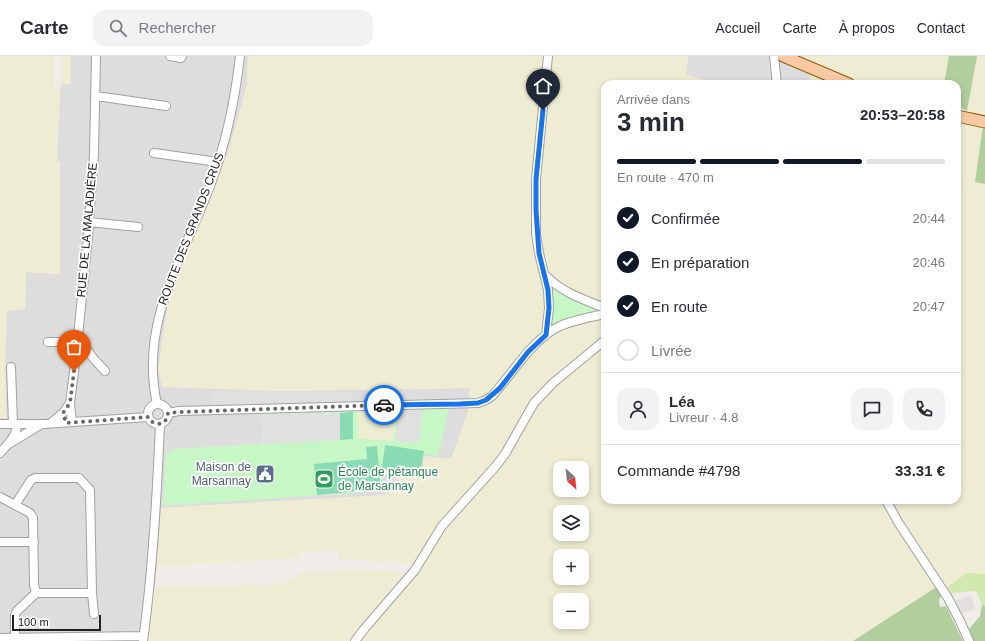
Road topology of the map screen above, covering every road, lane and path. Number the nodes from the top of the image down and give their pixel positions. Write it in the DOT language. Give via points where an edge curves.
graph roads {
  1 [pos="96,56"];
  2 [pos="170,56"];
  3 [pos="182,56"];
  4 [pos="240,56"];
  5 [pos="548,56"];
  6 [pos="774,56"];
  7 [pos="783,56"];
  8 [pos="777,80"];
  9 [pos="840,80"];
  10 [pos="96,96"];
  11 [pos="166,106"];
  12 [pos="961,117"];
  13 [pos="985,122"];
  14 [pos="154,152"];
  15 [pos="218,162"];
  16 [pos="89,222"];
  17 [pos="138,227"];
  18 [pos="544,274"];
  19 [pos="601,306"];
  20 [pos="601,315"];
  21 [pos="546,335"];
  22 [pos="48,342"];
  23 [pos="78,342"];
  24 [pos="601,343"];
  25 [pos="11,367"];
  26 [pos="105,371"];
  27 [pos="70,403"];
  28 [pos="157,404"];
  29 [pos="63,413"];
  30 [pos="168,413"];
  31 [pos="148,417"];
  32 [pos="69,422"];
  33 [pos="0,424"];
  34 [pos="47,424"];
  35 [pos="160,424"];
  36 [pos="20,426"];
  37 [pos="7,444"];
  38 [pos="0,453"];
  39 [pos="0,497"];
  40 [pos="888,504"];
  41 [pos="15,505"];
  42 [pos="0,542"];
  43 [pos="34,542"];
  44 [pos="92,592"];
  45 [pos="36,593"];
  46 [pos="94,614"];
  47 [pos="0,638"];
  48 [pos="143,639"];
  49 [pos="15,640"];
  50 [pos="355,641"];
  51 [pos="969,641"];
  1 -- 10 [label="street, RUE DE LA MALADIÈRE"];
  2 -- 3 [label="street"];
  4 -- 15 [label="street, ROUTE DES GRANDS CRUS" via="236,92"];
  5 -- 18 [label="street" via="536,179 536,234"];
  6 -- 8 [label="street"];
  7 -- 9 [label="main road"];
  10 -- 11 [label="street"];
  10 -- 16 [label="street, RUE DE LA MALADIÈRE"];
  12 -- 13 [label="main road"];
  14 -- 15 [label="street"];
  15 -- 28 [label="street, ROUTE DES GRANDS CRUS" via="162,304 155,333 152,375"];
  16 -- 17 [label="street"];
  16 -- 23 [label="street, RUE DE LA MALADIÈRE"];
  18 -- 19 [label="street" via="566,292"];
  18 -- 21 [label="street" via="549,308"];
  20 -- 21 [label="street" via="561,326"];
  21 -- 30 [label="street" via="528,352 492,396 478,403"];
  22 -- 23 [label="street"];
  23 -- 26 [label="street" via="84,345"];
  23 -- 27 [label="street, RUE DE LA MALADIÈRE"];
  24 -- 50 [label="street" via="553,383 534,403 505,454 442,526 416,570"];
  25 -- 36 [label="street"];
  27 -- 29 [label="street, RUE DE LA MALADIÈRE"];
  27 -- 32 [label="street, RUE DE LA MALADIÈRE"];
  28 -- 30 [label="street" via="165,406"];
  28 -- 31 [label="street" via="151,407"];
  29 -- 32 [label="street"];
  29 -- 34 [label="street, RUE DE LA MALADIÈRE"];
  30 -- 35 [label="street" via="166,420"];
  31 -- 32 [label="street"];
  31 -- 35 [label="street" via="152,422"];
  32 -- 34 [label="street"];
  33 -- 36 [label="street"];
  34 -- 36 [label="street"];
  35 -- 48 [label="street" via="156,513"];
  36 -- 37 [label="street"];
  36 -- 37 [label="street"];
  37 -- 38 [label="street"];
  39 -- 41 [label="street"];
  40 -- 51 [label="street" via="948,598"];
  41 -- 43 [label="street" via="30,513 33,518"];
  41 -- 44 [label="street" via="28,482 35,478 79,478 89,487"];
  42 -- 43 [label="street"];
  43 -- 45 [label="street"];
  44 -- 45 [label="street"];
  44 -- 46 [label="street"];
  45 -- 49 [label="street" via="15,615"];
  47 -- 49 [label="street"];
  48 -- 49 [label="street"];
}
